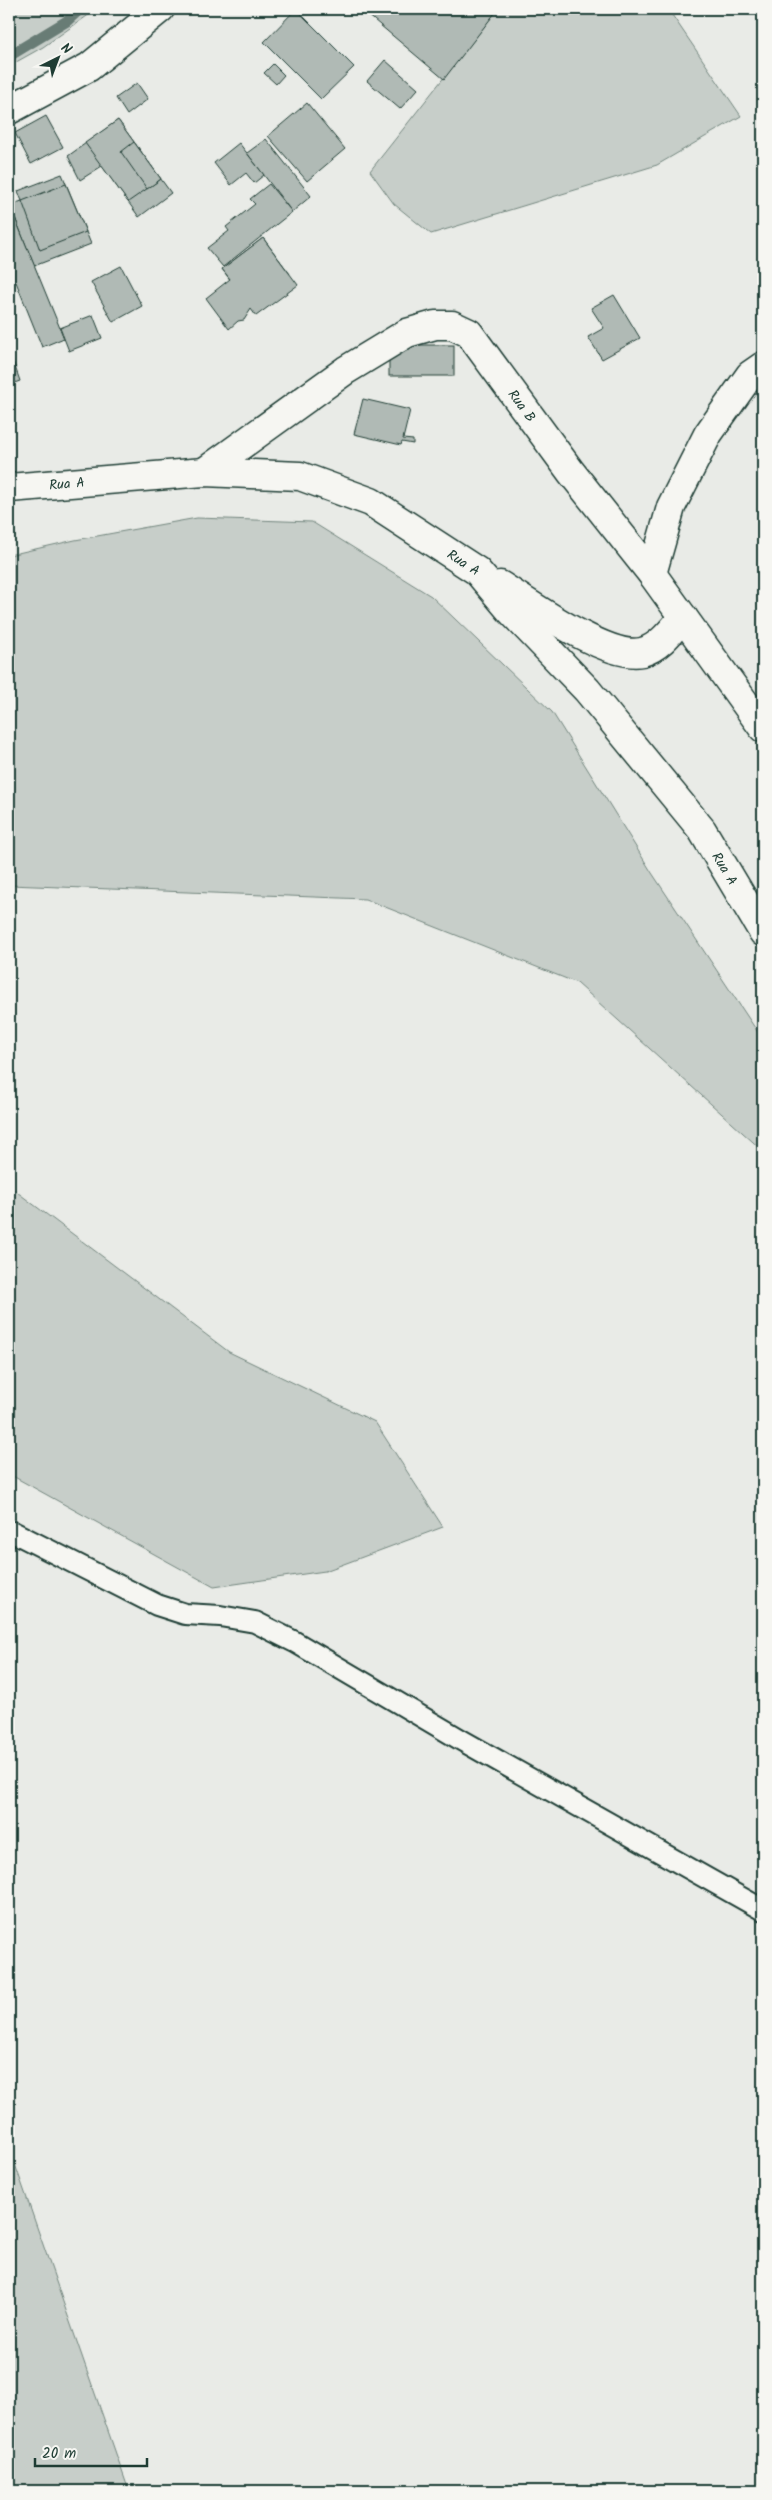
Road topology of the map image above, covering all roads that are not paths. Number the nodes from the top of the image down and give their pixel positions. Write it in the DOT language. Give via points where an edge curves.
graph roads {
  1 [pos="160,9"];
  2 [pos="9,110"];
  3 [pos="763,366"];
  4 [pos="204,472"];
  5 [pos="9,488"];
  6 [pos="477,572"];
  7 [pos="652,574"];
  8 [pos="683,617"];
  9 [pos="763,728"];
  10 [pos="763,932"];
  11 [pos="13,1532"];
  12 [pos="763,1910"];
  1 -- 2 [label="street" via="89,67"];
  3 -- 7 [label="street" via="750,375 708,434 671,507"];
  4 -- 5 [label="street, Rua A"];
  4 -- 6 [label="street, Rua A" via="300,476 370,502"];
  4 -- 7 [label="street, Rua B" via="346,370 407,333 435,325 452,325 469,333 571,472"];
  6 -- 8 [label="street" via="584,636 620,652 642,652 657,644"];
  6 -- 10 [label="street, Rua A" via="587,690 702,830"];
  7 -- 8 [label="street, Rua B"];
  8 -- 9 [label="street, Rua B"];
  11 -- 12 [label="lane" via="157,1605 185,1614 255,1622 295,1642"];
}
